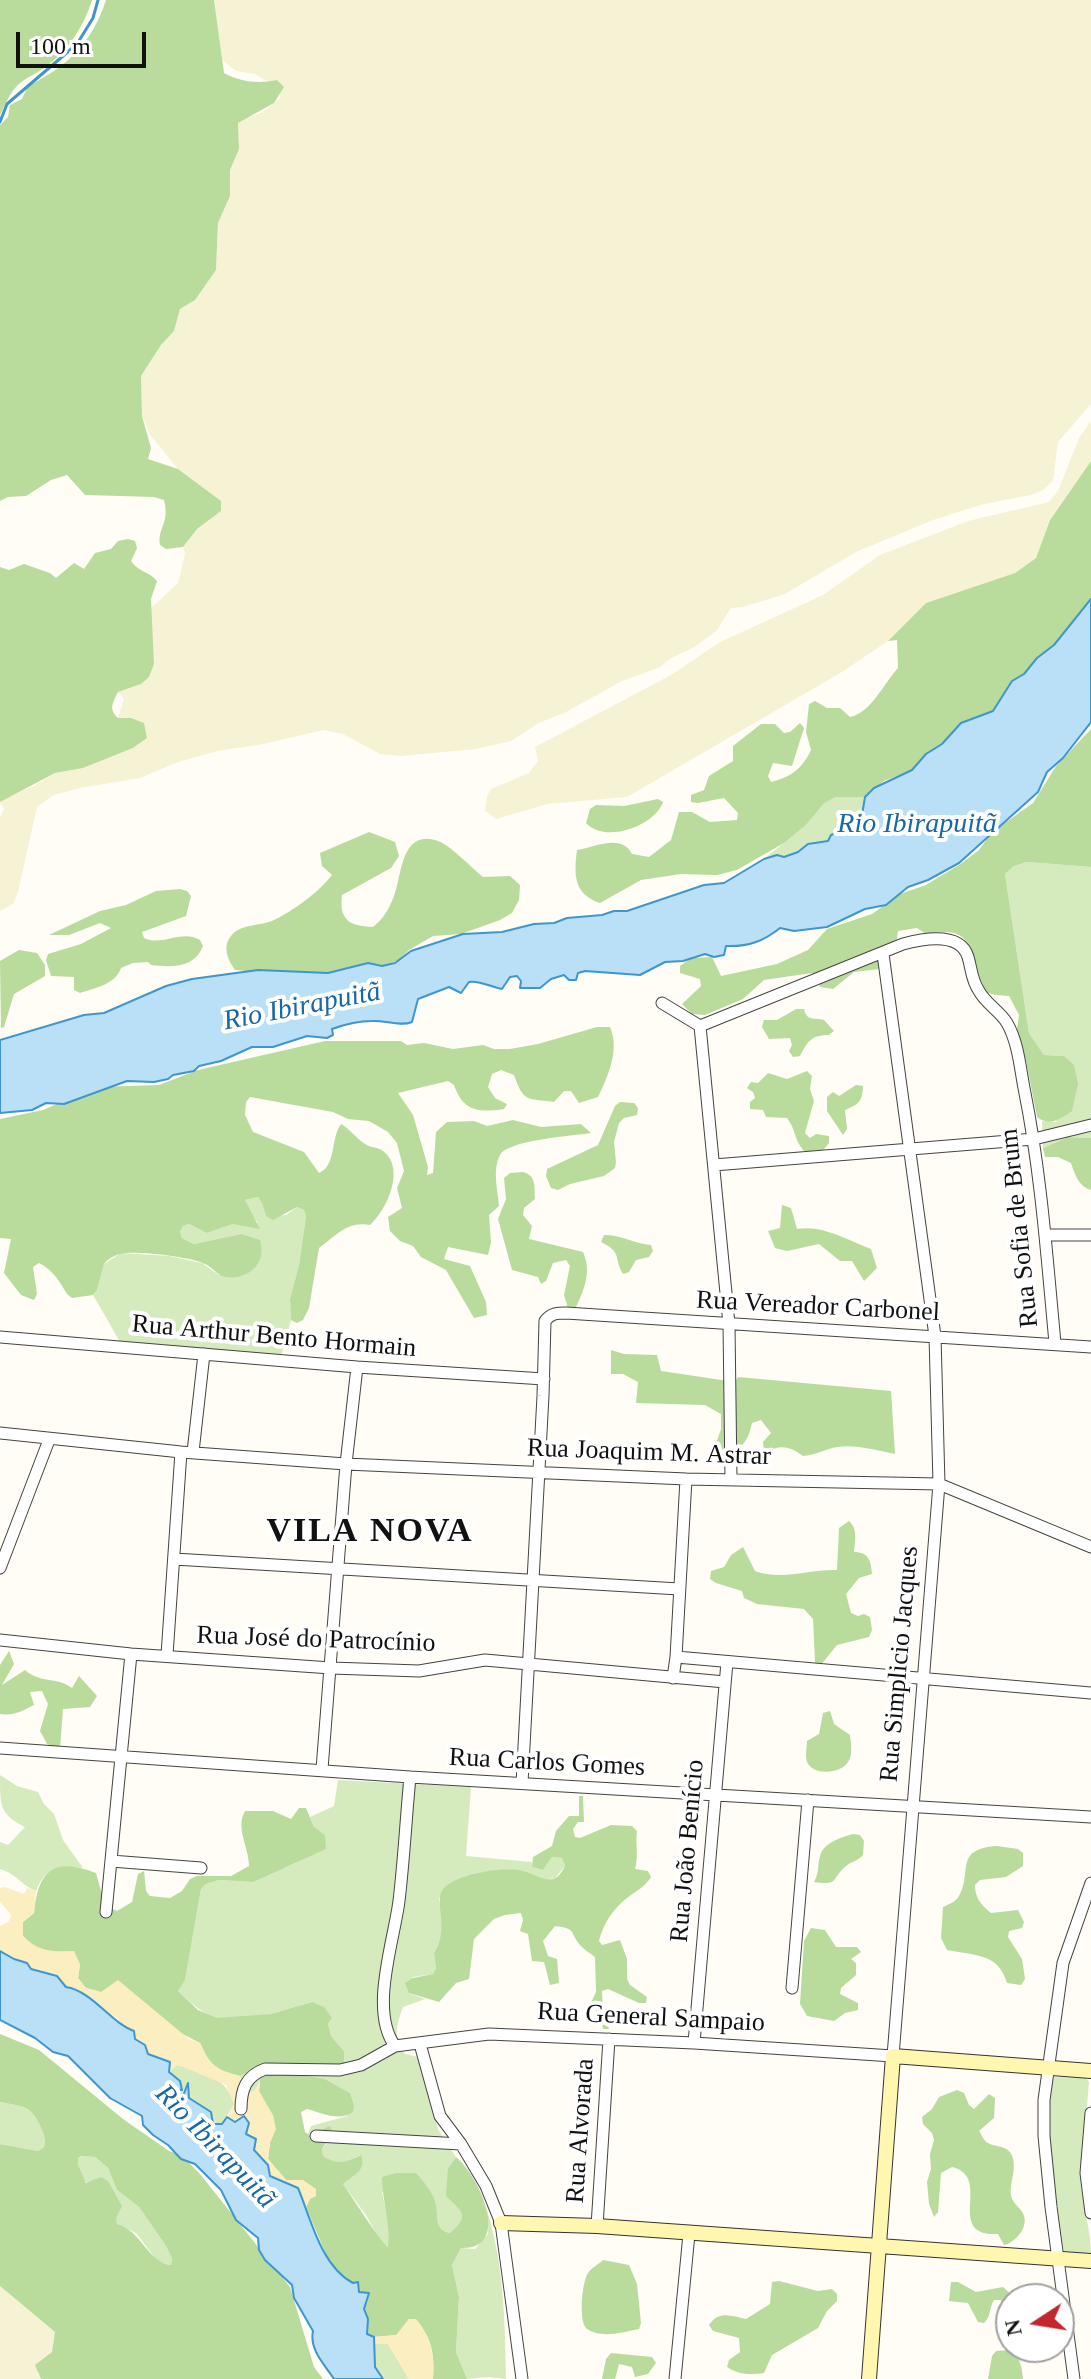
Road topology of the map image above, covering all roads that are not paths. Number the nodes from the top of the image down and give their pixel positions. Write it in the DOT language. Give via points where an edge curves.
graph roads {
  1 [pos="883,954"];
  2 [pos="662,1003"];
  3 [pos="700,1026"];
  4 [pos="1091,1125"];
  5 [pos="1034,1139"];
  6 [pos="910,1148"];
  7 [pos="714,1165"];
  8 [pos="1045,1235"];
  9 [pos="1091,1235"];
  10 [pos="729,1324"];
  11 [pos="935,1336"];
  12 [pos="0,1337"];
  13 [pos="1055,1343"];
  14 [pos="1091,1347"];
  15 [pos="204,1354"];
  16 [pos="357,1367"];
  17 [pos="544,1379"];
  18 [pos="0,1433"];
  19 [pos="49,1440"];
  20 [pos="187,1452"];
  21 [pos="346,1464"];
  22 [pos="540,1472"];
  23 [pos="686,1479"];
  24 [pos="731,1479"];
  25 [pos="939,1484"];
  26 [pos="1091,1547"];
  27 [pos="3,1553"];
  28 [pos="174,1559"];
  29 [pos="0,1568"];
  30 [pos="337,1568"];
  31 [pos="533,1579"];
  32 [pos="679,1589"];
  33 [pos="0,1640"];
  34 [pos="131,1654"];
  35 [pos="167,1655"];
  36 [pos="676,1657"];
  37 [pos="727,1662"];
  38 [pos="529,1664"];
  39 [pos="331,1668"];
  40 [pos="923,1677"];
  41 [pos="673,1678"];
  42 [pos="725,1682"];
  43 [pos="1091,1693"];
  44 [pos="0,1748"];
  45 [pos="123,1755"];
  46 [pos="322,1769"];
  47 [pos="410,1777"];
  48 [pos="522,1783"];
  49 [pos="716,1794"];
  50 [pos="808,1800"];
  51 [pos="913,1805"];
  52 [pos="1091,1817"];
  53 [pos="111,1861"];
  54 [pos="201,1868"];
  55 [pos="1091,1883"];
  56 [pos="106,1912"];
  57 [pos="792,1988"];
  58 [pos="609,2039"];
  59 [pos="694,2043"];
  60 [pos="420,2044"];
  61 [pos="395,2046"];
  62 [pos="893,2056"];
  63 [pos="1048,2068"];
  64 [pos="1091,2071"];
  65 [pos="241,2109"];
  66 [pos="1091,2113"];
  67 [pos="316,2136"];
  68 [pos="461,2144"];
  69 [pos="1091,2213"];
  70 [pos="501,2223"];
  71 [pos="597,2226"];
  72 [pos="689,2234"];
  73 [pos="878,2246"];
  74 [pos="1060,2259"];
  75 [pos="1091,2261"];
  76 [pos="522,2379"];
  77 [pos="675,2379"];
  78 [pos="869,2379"];
  79 [pos="1074,2379"];
  1 -- 3 [label="street"];
  1 -- 5 [label="street, Rua Sofia de Brum" via="929,939 961,945 972,981 1006,1021 1014,1040"];
  1 -- 6 [label="street, Rua Simplicio Jacques"];
  2 -- 3 [label="street"];
  3 -- 7 [label="street"];
  4 -- 5 [label="street"];
  5 -- 6 [label="street"];
  5 -- 8 [label="street, Rua Sofia de Brum"];
  6 -- 7 [label="street"];
  6 -- 11 [label="street, Rua Simplicio Jacques"];
  7 -- 10 [label="street"];
  8 -- 9 [label="street"];
  8 -- 13 [label="street, Rua Sofia de Brum"];
  10 -- 11 [label="street, Rua Vereador Carbonel"];
  10 -- 17 [label="street, Rua Vereador Carbonel" via="554,1314 545,1321"];
  10 -- 24 [label="street"];
  11 -- 13 [label="street, Rua Vereador Carbonel"];
  11 -- 25 [label="street, Rua Simplicio Jacques"];
  12 -- 15 [label="street, Rua Arthur Bento Hormain"];
  13 -- 14 [label="street, Rua Vereador Carbonel"];
  15 -- 16 [label="street, Rua Arthur Bento Hormain"];
  15 -- 20 [label="street"];
  16 -- 17 [label="street, Rua Arthur Bento Hormain"];
  16 -- 21 [label="street"];
  17 -- 22 [label="street"];
  18 -- 19 [label="street, Rua Joaquim M. Astrar"];
  19 -- 20 [label="street, Rua Joaquim M. Astrar"];
  19 -- 27 [label="street"];
  20 -- 21 [label="street, Rua Joaquim M. Astrar"];
  20 -- 28 [label="street"];
  21 -- 22 [label="street, Rua Joaquim M. Astrar"];
  21 -- 30 [label="street"];
  22 -- 23 [label="street, Rua Joaquim M. Astrar"];
  22 -- 31 [label="street"];
  23 -- 24 [label="street, Rua Joaquim M. Astrar"];
  23 -- 32 [label="street"];
  24 -- 25 [label="street, Rua Joaquim M. Astrar"];
  25 -- 26 [label="street, Rua Joaquim M. Astrar"];
  25 -- 40 [label="street, Rua Simplicio Jacques"];
  27 -- 29 [label="street"];
  28 -- 30 [label="street"];
  28 -- 35 [label="street"];
  30 -- 31 [label="street"];
  30 -- 39 [label="street"];
  31 -- 32 [label="street"];
  31 -- 38 [label="street"];
  32 -- 36 [label="street"];
  33 -- 34 [label="street, Rua José do Patrocínio"];
  34 -- 35 [label="street, Rua José do Patrocínio"];
  34 -- 45 [label="street"];
  35 -- 39 [label="street, Rua José do Patrocínio"];
  36 -- 37 [label="street"];
  36 -- 41 [label="street"];
  37 -- 40 [label="street"];
  37 -- 42 [label="street, Rua João Benício"];
  38 -- 39 [label="street, Rua José do Patrocínio" via="485,1660 419,1671"];
  38 -- 41 [label="street, Rua José do Patrocínio"];
  38 -- 48 [label="street"];
  39 -- 46 [label="street"];
  40 -- 43 [label="street"];
  40 -- 51 [label="street, Rua Simplicio Jacques"];
  41 -- 42 [label="street, Rua José do Patrocínio"];
  42 -- 49 [label="street, Rua João Benício"];
  44 -- 45 [label="street, Rua Carlos Gomes"];
  45 -- 46 [label="street, Rua Carlos Gomes"];
  45 -- 53 [label="street"];
  46 -- 47 [label="street, Rua Carlos Gomes"];
  47 -- 48 [label="street, Rua Carlos Gomes"];
  47 -- 61 [label="street" via="399,1902 384,1990 385,2021"];
  48 -- 49 [label="street, Rua Carlos Gomes"];
  49 -- 50 [label="street, Rua Carlos Gomes"];
  49 -- 59 [label="street, Rua João Benício"];
  50 -- 51 [label="street, Rua Carlos Gomes"];
  50 -- 57 [label="street"];
  51 -- 52 [label="street, Rua Carlos Gomes"];
  51 -- 62 [label="street, Rua Simplicio Jacques"];
  53 -- 54 [label="street"];
  53 -- 56 [label="street"];
  55 -- 63 [label="street" via="1063,1963"];
  58 -- 59 [label="street, Rua General Sampaio"];
  58 -- 60 [label="street, Rua General Sampaio" via="489,2034"];
  58 -- 71 [label="street, Rua Alvorada"];
  59 -- 62 [label="street, Rua General Sampaio"];
  60 -- 61 [label="street, Rua General Sampaio"];
  60 -- 68 [label="street" via="440,2116"];
  61 -- 65 [label="street, Rua General Sampaio" via="340,2070 254,2073 247,2080"];
  62 -- 63 [label="street, Rua General Sampaio"];
  62 -- 73 [label="street, Rua Simplicio Jacques"];
  63 -- 64 [label="street, Rua General Sampaio"];
  63 -- 74 [label="street" via="1044,2136"];
  66 -- 69 [label="street" via="1086,2173"];
  67 -- 68 [label="street"];
  68 -- 70 [label="street"];
  70 -- 71 [label="street"];
  70 -- 76 [label="street"];
  71 -- 72 [label="street"];
  72 -- 73 [label="street"];
  72 -- 77 [label="street"];
  73 -- 74 [label="street"];
  73 -- 78 [label="street, Rua Simplicio Jacques"];
  74 -- 75 [label="street"];
  74 -- 79 [label="street"];
}
